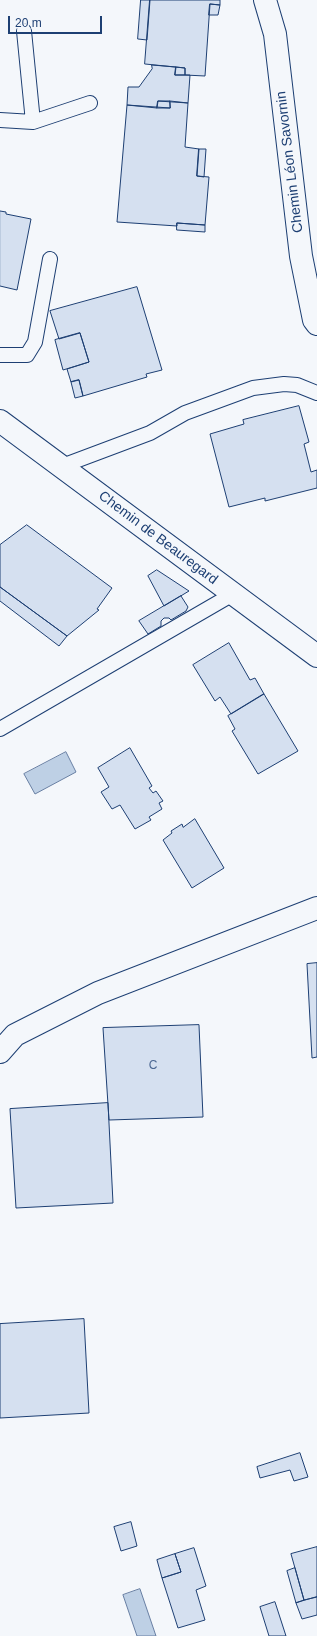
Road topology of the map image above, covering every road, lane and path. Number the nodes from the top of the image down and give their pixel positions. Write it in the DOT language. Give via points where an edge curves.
graph roads {
  1 [pos="265,0"];
  2 [pos="24,31"];
  3 [pos="90,103"];
  4 [pos="0,120"];
  5 [pos="33,122"];
  6 [pos="50,259"];
  7 [pos="317,324"];
  8 [pos="0,355"];
  9 [pos="317,393"];
  10 [pos="0,421"];
  11 [pos="62,466"];
  12 [pos="233,594"];
  13 [pos="317,656"];
  14 [pos="0,729"];
  15 [pos="317,908"];
  16 [pos="0,1052"];
  1 -- 7 [label="street, Chemin Léon Savornin" via="275,34 301,256 314,320"];
  2 -- 5 [label="lane"];
  3 -- 5 [label="lane"];
  4 -- 5 [label="lane"];
  6 -- 8 [label="lane" via="35,342 27,355"];
  9 -- 11 [label="lane" via="297,385 253,388 185,413 150,433"];
  10 -- 11 [label="street, Chemin de Beauregard"];
  11 -- 12 [label="street, Chemin de Beauregard"];
  12 -- 13 [label="street, Chemin de Beauregard"];
  12 -- 14 [label="lane"];
  15 -- 16 [label="street" via="98,993 15,1035"];
}
